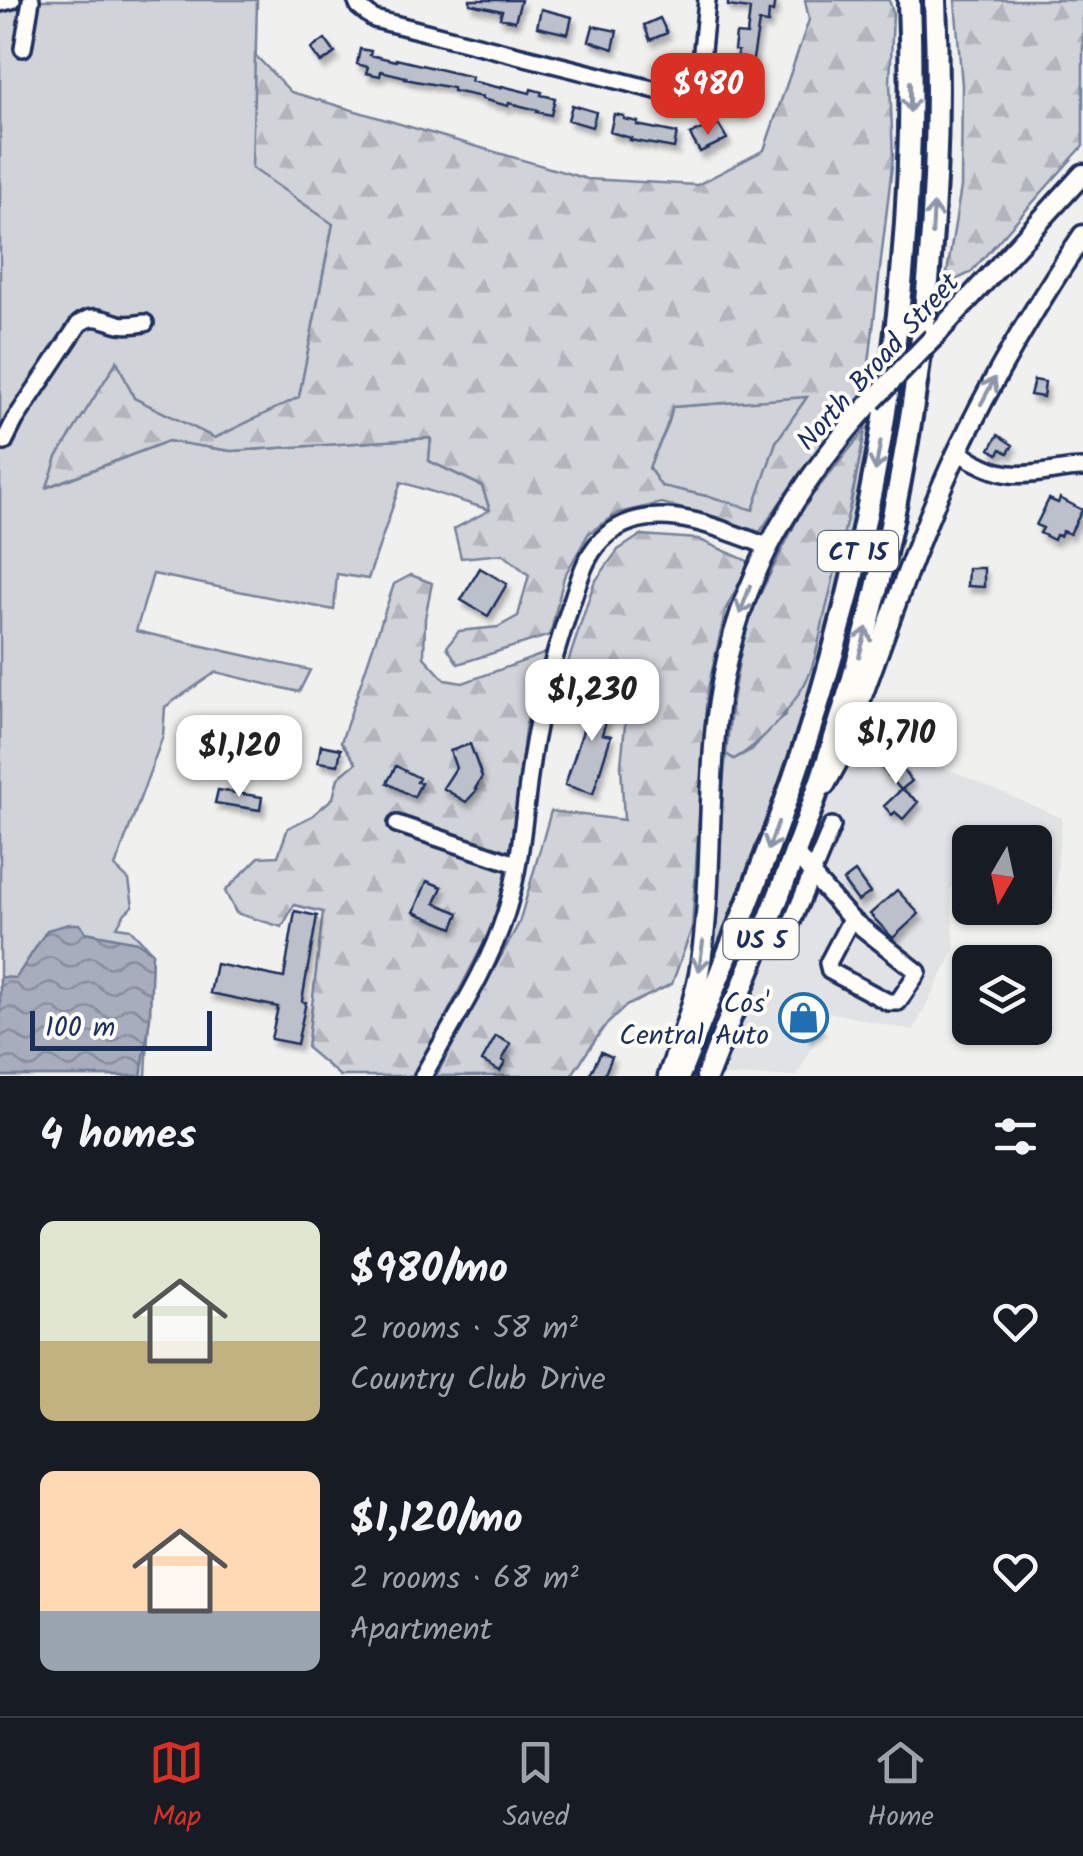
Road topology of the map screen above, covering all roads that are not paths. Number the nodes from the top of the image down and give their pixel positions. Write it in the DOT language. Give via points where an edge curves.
graph roads {
  1 [pos="31,0"];
  2 [pos="707,0"];
  3 [pos="909,0"];
  4 [pos="935,0"];
  5 [pos="357,3"];
  6 [pos="22,48"];
  7 [pos="1083,174"];
  8 [pos="1083,235"];
  9 [pos="145,322"];
  10 [pos="4,442"];
  11 [pos="957,452"];
  12 [pos="1083,468"];
  13 [pos="768,546"];
  14 [pos="814,802"];
  15 [pos="396,824"];
  16 [pos="832,826"];
  17 [pos="796,853"];
  18 [pos="516,864"];
  19 [pos="812,875"];
  20 [pos="851,919"];
  21 [pos="761,940"];
  22 [pos="423,1076"];
  23 [pos="668,1076"];
  24 [pos="678,1076"];
  25 [pos="707,1076"];
  1 -- 6 [label="street"];
  2 -- 5 [label="street" via="700,71 688,88 668,93 374,19"];
  3 -- 24 [label="highway, CT 15, one-way" via="904,248 870,499 799,763"];
  14 -- 4 [label="highway, CT 15, one-way" via="877,589 916,384 935,186"];
  7 -- 13 [label="main road, North Broad Street / US 5, bridge" via="820,463"];
  11 -- 8 [label="main road, US 5, one-way"];
  9 -- 10 [label="street" via="92,316 78,324"];
  11 -- 12 [label="street" via="1008,474"];
  11 -- 14 [label="main road, US 5" via="838,763"];
  13 -- 18 [label="street" via="701,522 652,517 630,522 594,547 559,640 538,725"];
  13 -- 23 [label="main road, North Broad Street / US 5, one-way" via="738,617 720,690 700,964"];
  14 -- 17 [label="highway, US 5"];
  15 -- 18 [label="street"];
  16 -- 19 [label="street"];
  17 -- 19 [label="street"];
  17 -- 21 [label="highway, US 5"];
  18 -- 22 [label="street" via="494,942"];
  19 -- 20 [label="street"];
  19 -- 21 [label="street" via="782,948"];
  20 -- 20 [label="street" via="830,971 898,1002 918,972"];
  21 -- 25 [label="highway, US 5"];
}
